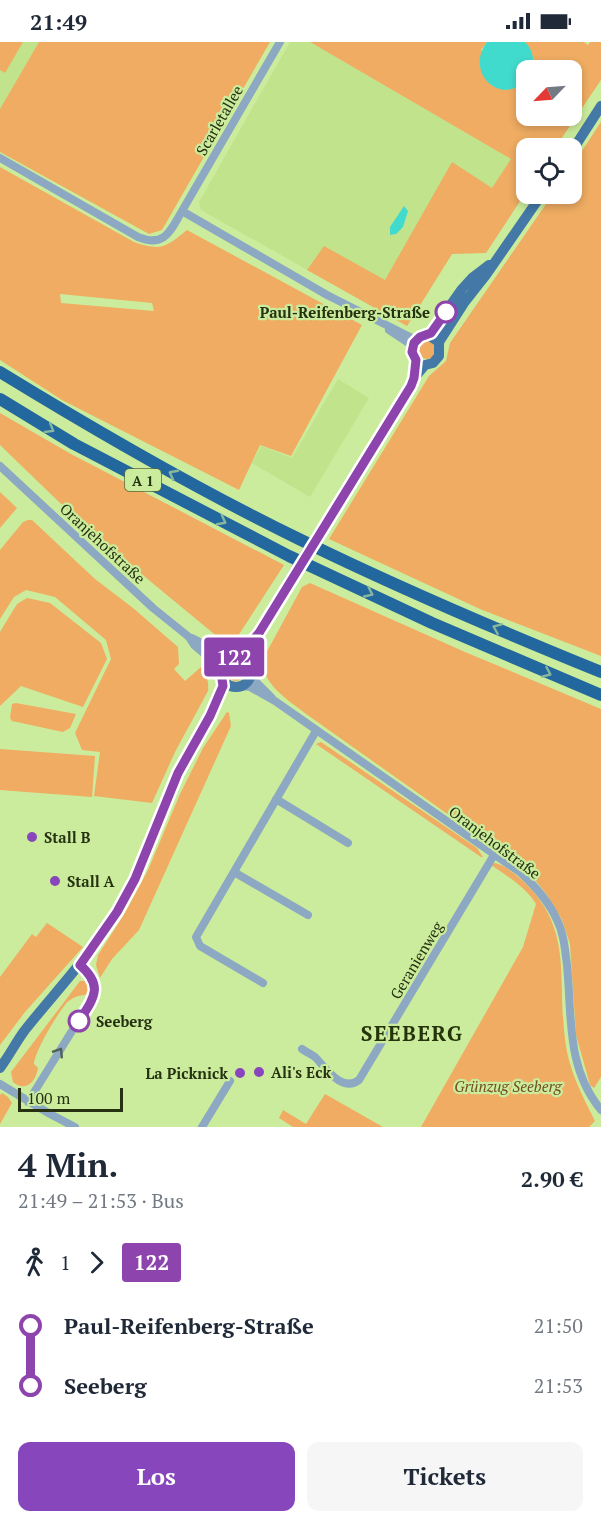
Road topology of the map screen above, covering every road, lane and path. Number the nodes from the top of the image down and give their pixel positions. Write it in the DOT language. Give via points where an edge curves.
graph roads {
  1 [pos="280,42"];
  2 [pos="600,110"];
  3 [pos="581,138"];
  4 [pos="0,158"];
  5 [pos="535,204"];
  6 [pos="182,211"];
  7 [pos="499,257"];
  8 [pos="428,335"];
  9 [pos="439,342"];
  10 [pos="415,343"];
  11 [pos="421,362"];
  12 [pos="0,372"];
  13 [pos="0,399"];
  14 [pos="0,466"];
  15 [pos="259,633"];
  16 [pos="189,637"];
  17 [pos="233,658"];
  18 [pos="248,662"];
  19 [pos="221,668"];
  20 [pos="601,672"];
  21 [pos="222,679"];
  22 [pos="243,684"];
  23 [pos="601,695"];
  24 [pos="210,716"];
  25 [pos="316,731"];
  26 [pos="276,800"];
  27 [pos="348,843"];
  28 [pos="494,855"];
  29 [pos="234,872"];
  30 [pos="308,915"];
  31 [pos="80,965"];
  32 [pos="263,983"];
  33 [pos="302,1049"];
  34 [pos="4,1057"];
  35 [pos="0,1068"];
  36 [pos="230,1081"];
  37 [pos="0,1084"];
  38 [pos="28,1102"];
  39 [pos="601,1110"];
  40 [pos="75,1127"];
  41 [pos="202,1127"];
  1 -- 6 [label="street, Scarletallee"];
  2 -- 3 [label="main road"];
  4 -- 6 [label="street, Scarletallee" via="145,240 163,238"];
  5 -- 7 [label="main road"];
  6 -- 10 [label="street"];
  7 -- 8 [label="main road" via="472,278"];
  7 -- 9 [label="main road"];
  8 -- 9 [label="main road"];
  8 -- 10 [label="main road"];
  9 -- 11 [label="main road" via="439,356 433,363"];
  10 -- 11 [label="main road" via="412,352"];
  11 -- 15 [label="main road"];
  20 -- 12 [label="highway, A 1, one-way" via="300,540 144,458"];
  13 -- 23 [label="highway, A 1, one-way" via="74,444 289,556 432,623"];
  14 -- 16 [label="street, Oranjehofstraße"];
  15 -- 17 [label="main road"];
  15 -- 18 [label="main road"];
  16 -- 17 [label="street, Oranjehofstraße" via="222,657"];
  16 -- 19 [label="street, Oranjehofstraße"];
  17 -- 18 [label="main road"];
  17 -- 19 [label="main road"];
  18 -- 22 [label="main road" via="251,669"];
  19 -- 21 [label="main road"];
  21 -- 22 [label="main road" via="228,685"];
  21 -- 24 [label="main road" via="223,686"];
  22 -- 24 [label="main road" via="230,690"];
  22 -- 25 [label="street, Oranjehofstraße" via="275,701"];
  24 -- 31 [label="main road" via="178,773 135,879"];
  25 -- 26 [label="street"];
  25 -- 28 [label="street, Oranjehofstraße"];
  26 -- 27 [label="street"];
  26 -- 29 [label="street"];
  28 -- 33 [label="street, Geranienweg" via="359,1080 352,1084 342,1082"];
  28 -- 39 [label="street, Oranjehofstraße" via="531,883 558,922 565,945 576,1063 588,1092"];
  29 -- 30 [label="street"];
  29 -- 32 [label="street" via="196,937 200,946"];
  31 -- 34 [label="main road"];
  38 -- 31 [label="street, one-way" via="93,997 96,986"];
  34 -- 35 [label="main road"];
  36 -- 41 [label="street"];
  37 -- 38 [label="street"];
  38 -- 40 [label="street"];
}
